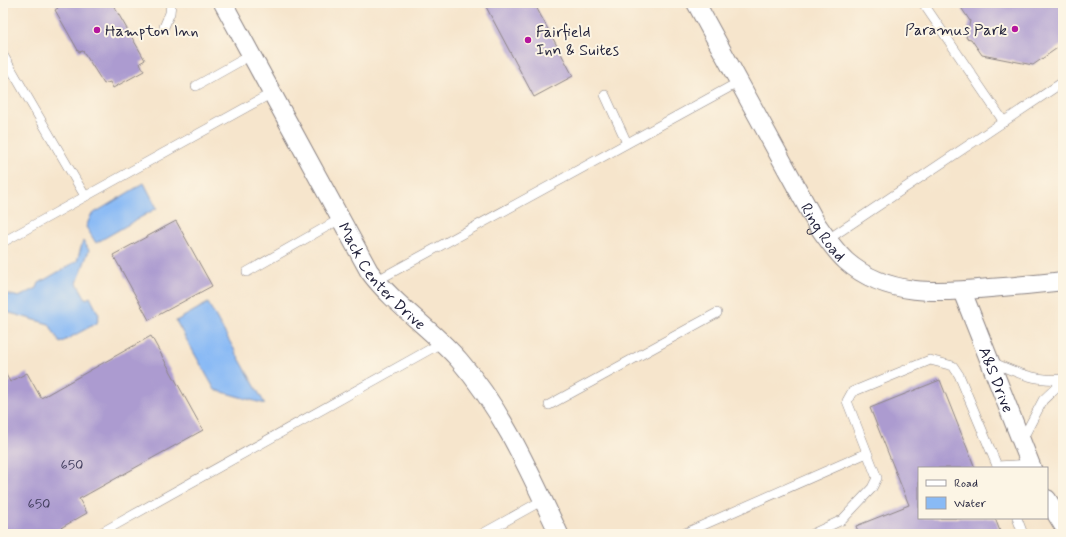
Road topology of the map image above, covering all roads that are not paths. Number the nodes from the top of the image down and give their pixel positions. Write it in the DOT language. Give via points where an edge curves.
graph roads {
  1 [pos="171,3"];
  2 [pos="223,3"];
  3 [pos="696,3"];
  4 [pos="923,3"];
  5 [pos="164,27"];
  6 [pos="3,55"];
  7 [pos="251,55"];
  8 [pos="739,82"];
  9 [pos="1063,82"];
  10 [pos="196,86"];
  11 [pos="272,92"];
  12 [pos="605,95"];
  13 [pos="1004,122"];
  14 [pos="627,143"];
  15 [pos="86,196"];
  16 [pos="340,219"];
  17 [pos="827,240"];
  18 [pos="3,242"];
  19 [pos="247,272"];
  20 [pos="376,281"];
  21 [pos="1063,281"];
  22 [pos="962,291"];
  23 [pos="717,313"];
  24 [pos="443,342"];
  25 [pos="990,361"];
  26 [pos="1063,380"];
  27 [pos="549,405"];
  28 [pos="1021,441"];
  29 [pos="867,453"];
  30 [pos="1031,466"];
  31 [pos="997,467"];
  32 [pos="543,500"];
  33 [pos="1048,501"];
  34 [pos="1017,519"];
  35 [pos="1063,526"];
  36 [pos="824,531"];
  37 [pos="99,534"];
  38 [pos="482,534"];
  39 [pos="559,534"];
  40 [pos="683,534"];
  41 [pos="812,534"];
  42 [pos="1023,534"];
  1 -- 5 [label="lane"];
  2 -- 7 [label="street, Mack Center Drive"];
  3 -- 8 [label="street, Ring Road"];
  4 -- 13 [label="lane"];
  6 -- 15 [label="lane"];
  7 -- 10 [label="lane"];
  7 -- 11 [label="street, Mack Center Drive"];
  8 -- 14 [label="lane"];
  8 -- 17 [label="street, Ring Road"];
  9 -- 13 [label="lane"];
  11 -- 15 [label="lane"];
  11 -- 16 [label="street, Mack Center Drive"];
  12 -- 14 [label="lane"];
  13 -- 17 [label="lane"];
  14 -- 20 [label="lane"];
  15 -- 18 [label="lane"];
  16 -- 19 [label="lane"];
  16 -- 20 [label="street, Mack Center Drive"];
  17 -- 22 [label="street, Ring Road" via="858,270 887,284 920,292"];
  20 -- 24 [label="street, Mack Center Drive"];
  21 -- 22 [label="street, Ring Road"];
  22 -- 25 [label="street, A&S Drive"];
  23 -- 27 [label="lane"];
  24 -- 32 [label="street, Mack Center Drive" via="477,382 504,422"];
  24 -- 37 [label="lane"];
  25 -- 26 [label="lane" via="1017,374"];
  25 -- 28 [label="street, A&S Drive"];
  26 -- 28 [label="lane" via="1043,400"];
  28 -- 30 [label="street, A&S Drive"];
  29 -- 31 [label="lane" via="847,401 852,392 930,360 953,366 959,375"];
  29 -- 36 [label="lane" via="877,478 872,488 842,520"];
  29 -- 40 [label="lane"];
  30 -- 31 [label="lane"];
  32 -- 38 [label="lane"];
  32 -- 39 [label="street, Mack Center Drive"];
  33 -- 35 [label="street"];
  34 -- 42 [label="lane"];
  36 -- 41 [label="lane"];
}
